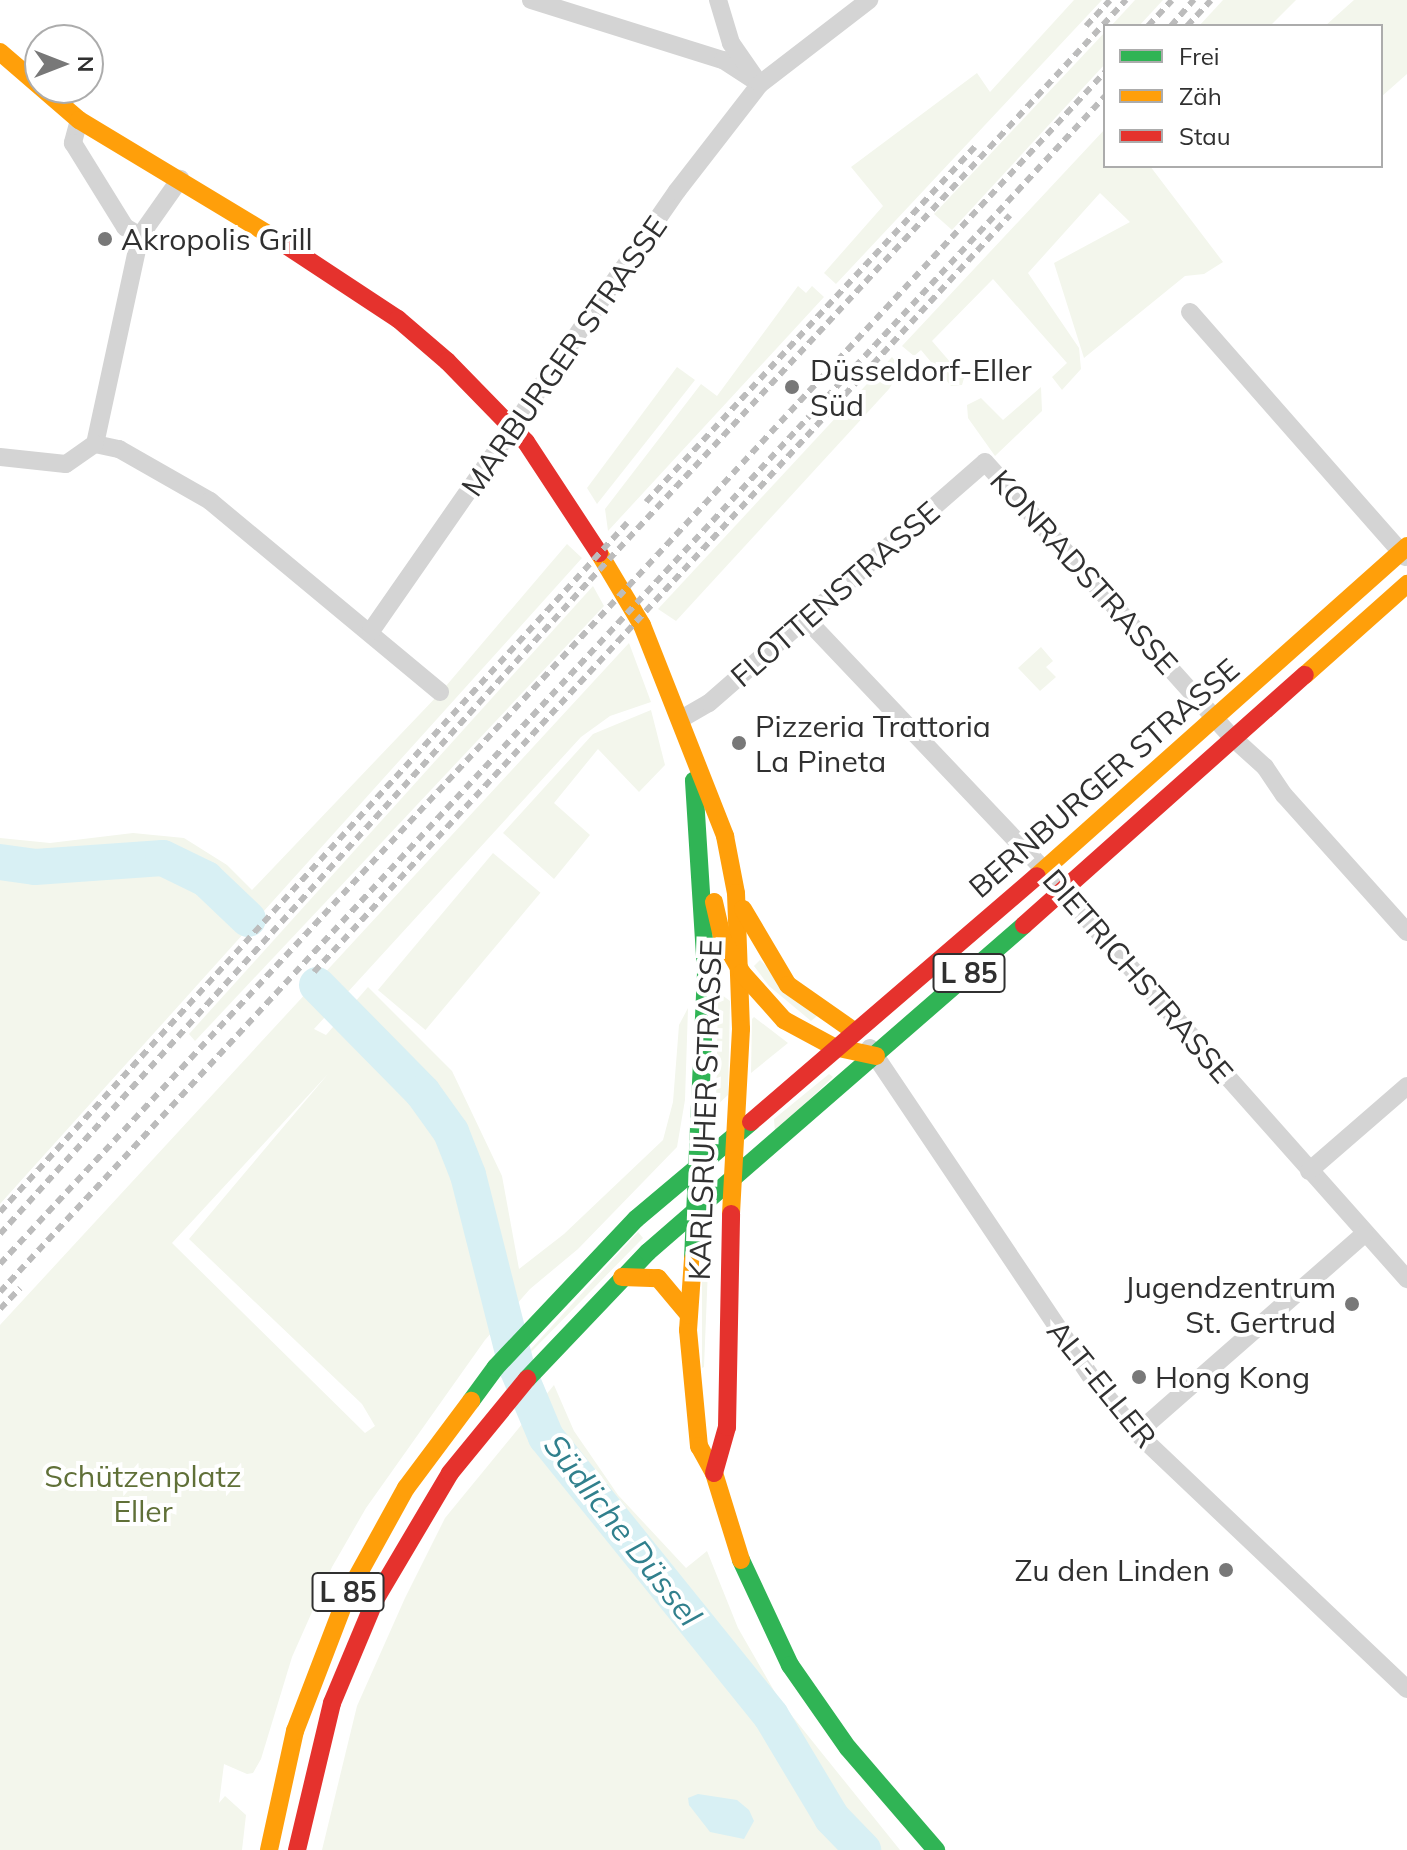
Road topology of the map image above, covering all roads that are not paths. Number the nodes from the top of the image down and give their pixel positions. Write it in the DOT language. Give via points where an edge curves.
graph roads {
  1 [pos="531,0"];
  2 [pos="718,0"];
  3 [pos="869,0"];
  4 [pos="0,52"];
  5 [pos="760,84"];
  6 [pos="79,120"];
  7 [pos="180,179"];
  8 [pos="140,236"];
  9 [pos="1190,312"];
  10 [pos="514,427"];
  11 [pos="95,444"];
  12 [pos="0,457"];
  13 [pos="985,462"];
  14 [pos="1405,552"];
  15 [pos="1407,584"];
  16 [pos="807,620"];
  17 [pos="371,631"];
  18 [pos="440,692"];
  19 [pos="1215,718"];
  20 [pos="681,719"];
  21 [pos="1233,738"];
  22 [pos="691,755"];
  23 [pos="700,841"];
  24 [pos="1042,868"];
  25 [pos="1061,890"];
  26 [pos="736,893"];
  27 [pos="1407,932"];
  28 [pos="742,973"];
  29 [pos="854,1031"];
  30 [pos="834,1047"];
  31 [pos="876,1056"];
  32 [pos="1407,1086"];
  33 [pos="736,1131"];
  34 [pos="700,1162"];
  35 [pos="1309,1171"];
  36 [pos="733,1182"];
  37 [pos="695,1212"];
  38 [pos="1364,1234"];
  39 [pos="622,1277"];
  40 [pos="1407,1279"];
  41 [pos="689,1315"];
  42 [pos="1137,1433"];
  43 [pos="714,1473"];
  44 [pos="1407,1689"];
  45 [pos="269,1850"];
  46 [pos="297,1850"];
  47 [pos="936,1850"];
  1 -- 5 [label="street" via="723,60"];
  2 -- 5 [label="street" via="731,43"];
  3 -- 5 [label="street, MARBURGER STRASSE"];
  4 -- 6 [label="main road, KARLSRUHER STRASSE"];
  5 -- 10 [label="street, MARBURGER STRASSE" via="677,191"];
  6 -- 7 [label="main road, KARLSRUHER STRASSE"];
  6 -- 8 [label="street" via="73,143 125,227"];
  7 -- 8 [label="street"];
  7 -- 10 [label="main road, KARLSRUHER STRASSE" via="398,319"];
  8 -- 11 [label="street"];
  9 -- 14 [label="street"];
  10 -- 17 [label="street, MARBURGER STRASSE"];
  10 -- 20 [label="main road, KARLSRUHER STRASSE" via="575,511 642,625"];
  11 -- 12 [label="street" via="66,464"];
  11 -- 17 [label="street" via="119,449 210,501"];
  13 -- 16 [label="street, FLOTTENSTRASSE"];
  13 -- 19 [label="street, KONRADSTRASSE"];
  14 -- 19 [label="main road, BERNBURGER STRASSE / L 85"];
  15 -- 21 [label="main road, BERNBURGER STRASSE / L 85"];
  16 -- 20 [label="street, FLOTTENSTRASSE" via="701,709"];
  16 -- 24 [label="street, DIETRICHSTRASSE"];
  17 -- 18 [label="street"];
  19 -- 21 [label="street, KONRADSTRASSE"];
  19 -- 24 [label="main road, BERNBURGER STRASSE / L 85"];
  20 -- 22 [label="main road, KARLSRUHER STRASSE"];
  21 -- 25 [label="main road, BERNBURGER STRASSE / L 85"];
  21 -- 27 [label="street, KONRADSTRASSE" via="1265,767"];
  22 -- 23 [label="main road, KARLSRUHER STRASSE"];
  22 -- 26 [label="main road, KARLSRUHER STRASSE" via="725,836"];
  23 -- 28 [label="main road" via="722,938"];
  23 -- 34 [label="main road, KARLSRUHER STRASSE" via="706,1025"];
  24 -- 25 [label="street, DIETRICHSTRASSE"];
  24 -- 29 [label="main road, BERNBURGER STRASSE / L 85"];
  25 -- 31 [label="main road, BERNBURGER STRASSE / L 85"];
  25 -- 35 [label="street, DIETRICHSTRASSE"];
  26 -- 28 [label="main road, KARLSRUHER STRASSE"];
  26 -- 29 [label="main road" via="754,935 788,985"];
  28 -- 30 [label="main road" via="784,1020"];
  28 -- 33 [label="main road, KARLSRUHER STRASSE"];
  29 -- 30 [label="main road, BERNBURGER STRASSE / L 85"];
  29 -- 31 [label="street, ALT-ELLER"];
  30 -- 31 [label="main road"];
  30 -- 33 [label="main road, L 85"];
  31 -- 36 [label="main road, L 85"];
  31 -- 42 [label="street, ALT-ELLER" via="1052,1325"];
  32 -- 35 [label="street"];
  33 -- 34 [label="main road, L 85"];
  33 -- 36 [label="main road, KARLSRUHER STRASSE"];
  34 -- 37 [label="main road, KARLSRUHER STRASSE"];
  34 -- 45 [label="main road, L 85" via="531,1326 406,1488 348,1593 295,1731"];
  35 -- 38 [label="street, DIETRICHSTRASSE"];
  36 -- 37 [label="main road, L 85"];
  36 -- 43 [label="main road, KARLSRUHER STRASSE" via="725,1330 727,1427"];
  37 -- 39 [label="main road, L 85"];
  37 -- 41 [label="main road, KARLSRUHER STRASSE"];
  38 -- 40 [label="street, DIETRICHSTRASSE"];
  38 -- 42 [label="street"];
  39 -- 41 [label="main road" via="658,1278"];
  39 -- 46 [label="main road, L 85" via="507,1400 450,1473 375,1600 332,1703"];
  41 -- 43 [label="main road, KARLSRUHER STRASSE" via="699,1446"];
  42 -- 44 [label="street, ALT-ELLER"];
  43 -- 47 [label="main road, KARLSRUHER STRASSE" via="746,1578 790,1665 848,1748"];
}
